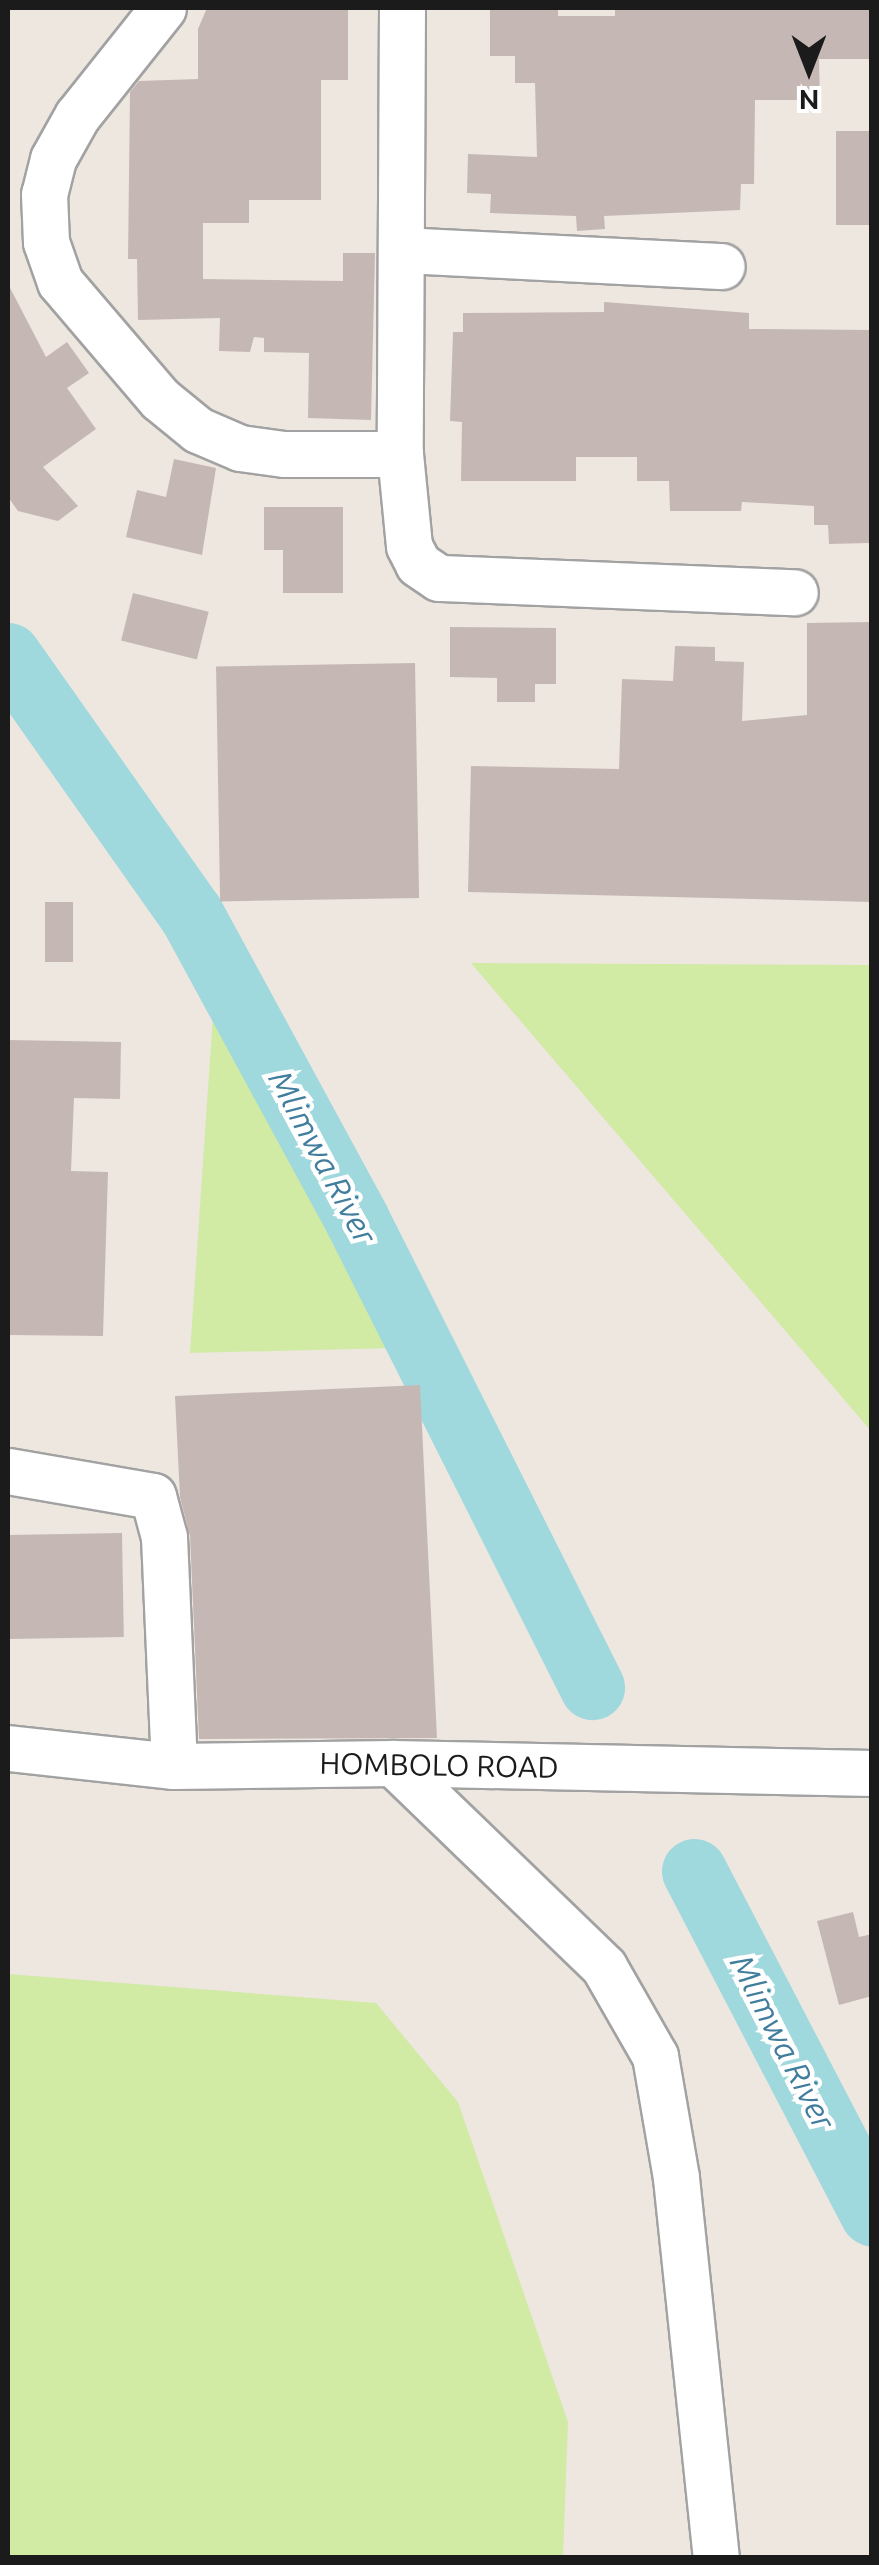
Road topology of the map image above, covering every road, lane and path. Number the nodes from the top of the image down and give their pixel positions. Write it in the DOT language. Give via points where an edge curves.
graph roads {
  1 [pos="162,8"];
  2 [pos="402,8"];
  3 [pos="403,250"];
  4 [pos="722,266"];
  5 [pos="400,454"];
  6 [pos="795,592"];
  7 [pos="8,1472"];
  8 [pos="8,1748"];
  9 [pos="392,1763"];
  10 [pos="174,1766"];
  11 [pos="872,1773"];
  12 [pos="716,2558"];
  1 -- 5 [label="street" via="77,116 54,159 44,194 46,242 60,282 148,386 198,430 240,448 284,454"];
  2 -- 3 [label="street"];
  3 -- 4 [label="street"];
  3 -- 5 [label="street"];
  5 -- 6 [label="street" via="409,546 418,564 439,578"];
  7 -- 10 [label="street" via="154,1496 164,1537"];
  8 -- 10 [label="street, HOMBOLO ROAD"];
  9 -- 10 [label="street, HOMBOLO ROAD"];
  9 -- 11 [label="street, HOMBOLO ROAD"];
  9 -- 12 [label="street" via="604,1967 655,2056 676,2178"];
}
